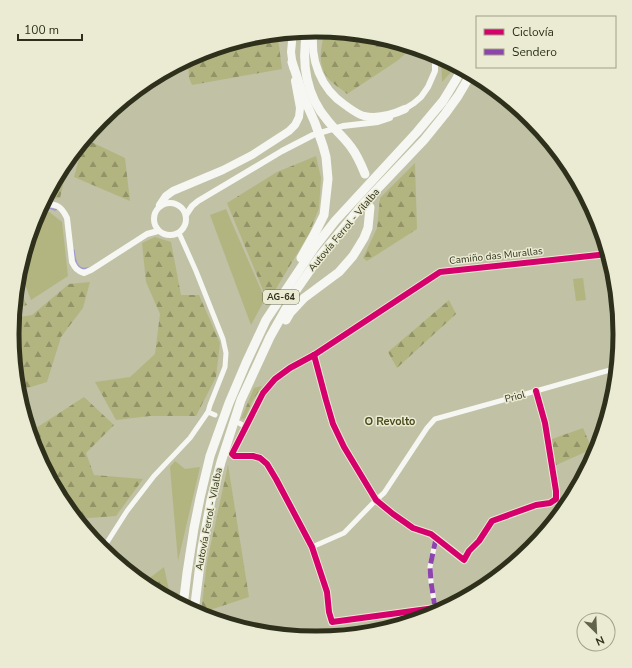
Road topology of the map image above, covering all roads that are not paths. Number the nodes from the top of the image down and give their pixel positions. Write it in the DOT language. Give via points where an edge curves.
graph roads {
  1 [pos="313,37"];
  2 [pos="306,38"];
  3 [pos="292,39"];
  4 [pos="292,62"];
  5 [pos="435,62"];
  6 [pos="459,74"];
  7 [pos="468,79"];
  8 [pos="406,109"];
  9 [pos="365,174"];
  10 [pos="198,201"];
  11 [pos="50,204"];
  12 [pos="160,205"];
  13 [pos="180,205"];
  14 [pos="367,205"];
  15 [pos="186,215"];
  16 [pos="153,221"];
  17 [pos="158,231"];
  18 [pos="179,233"];
  19 [pos="147,234"];
  20 [pos="602,255"];
  21 [pos="282,297"];
  22 [pos="265,346"];
  23 [pos="314,355"];
  24 [pos="610,370"];
  25 [pos="536,391"];
  26 [pos="208,412"];
  27 [pos="220,419"];
  28 [pos="235,424"];
  29 [pos="246,427"];
  30 [pos="376,500"];
  31 [pos="436,538"];
  32 [pos="106,544"];
  33 [pos="312,547"];
  34 [pos="184,599"];
  35 [pos="195,605"];
  36 [pos="434,606"];
  37 [pos="420,612"];
  1 -- 8 [label="highway" via="313,52 317,68 336,99 353,111 368,116 388,116"];
  2 -- 9 [label="highway" via="304,52 309,88 327,120 355,152"];
  3 -- 4 [label="highway"];
  4 -- 12 [label="highway" via="300,108 295,125 258,151 229,167 173,191"];
  4 -- 21 [label="highway" via="323,146 328,179 324,214"];
  5 -- 8 [label="street" via="435,70 422,97"];
  6 -- 21 [label="highway, Autovía Ferrol - Vilalba / AG-64" via="443,101 417,132 335,221"];
  7 -- 14 [label="highway, Autovía Ferrol - Vilalba / AG-64" via="446,114 398,166"];
  8 -- 10 [label="street" via="392,118 378,122 343,126 313,135"];
  10 -- 13 [label="street"];
  10 -- 15 [label="street"];
  11 -- 19 [label="street" via="59,207 67,218 72,262 79,272 91,270"];
  12 -- 13 [label="street" via="170,202"];
  12 -- 16 [label="street" via="155,210"];
  13 -- 15 [label="street"];
  14 -- 22 [label="highway, Autovía Ferrol - Vilalba / AG-64" via="320,256 297,289"];
  14 -- 22 [label="highway" via="368,228 353,256 339,272 304,298"];
  15 -- 18 [label="street" via="185,225"];
  16 -- 17 [label="street"];
  16 -- 19 [label="street"];
  17 -- 18 [label="street" via="168,235"];
  17 -- 19 [label="street"];
  18 -- 26 [label="street" via="226,353 225,366"];
  20 -- 23 [label="street, Camiño das Murallas" via="440,272"];
  21 -- 27 [label="highway, Autovía Ferrol - Vilalba / AG-64" via="266,320"];
  22 -- 28 [label="highway, Autovía Ferrol - Vilalba / AG-64" via="241,400"];
  23 -- 29 [label="street, Camiño das Murallas" via="275,379 263,393"];
  23 -- 30 [label="street" via="333,424"];
  24 -- 25 [label="street, Priol"];
  25 -- 30 [label="street, Priol" via="435,419 384,493"];
  25 -- 31 [label="street" via="545,423 556,499 492,521 464,560"];
  26 -- 27 [label="street"];
  26 -- 32 [label="street" via="190,438 154,476"];
  27 -- 34 [label="highway, Autovía Ferrol - Vilalba / AG-64" via="200,498"];
  28 -- 29 [label="street"];
  28 -- 35 [label="highway, Autovía Ferrol - Vilalba / AG-64" via="211,500"];
  29 -- 33 [label="street, Camiño das Murallas" via="232,454 253,456 267,464"];
  30 -- 31 [label="street" via="413,528 432,534"];
  30 -- 33 [label="street" via="344,533"];
  31 -- 36 [label="street" via="430,567"];
  33 -- 37 [label="street" via="327,592 332,622"];
}
